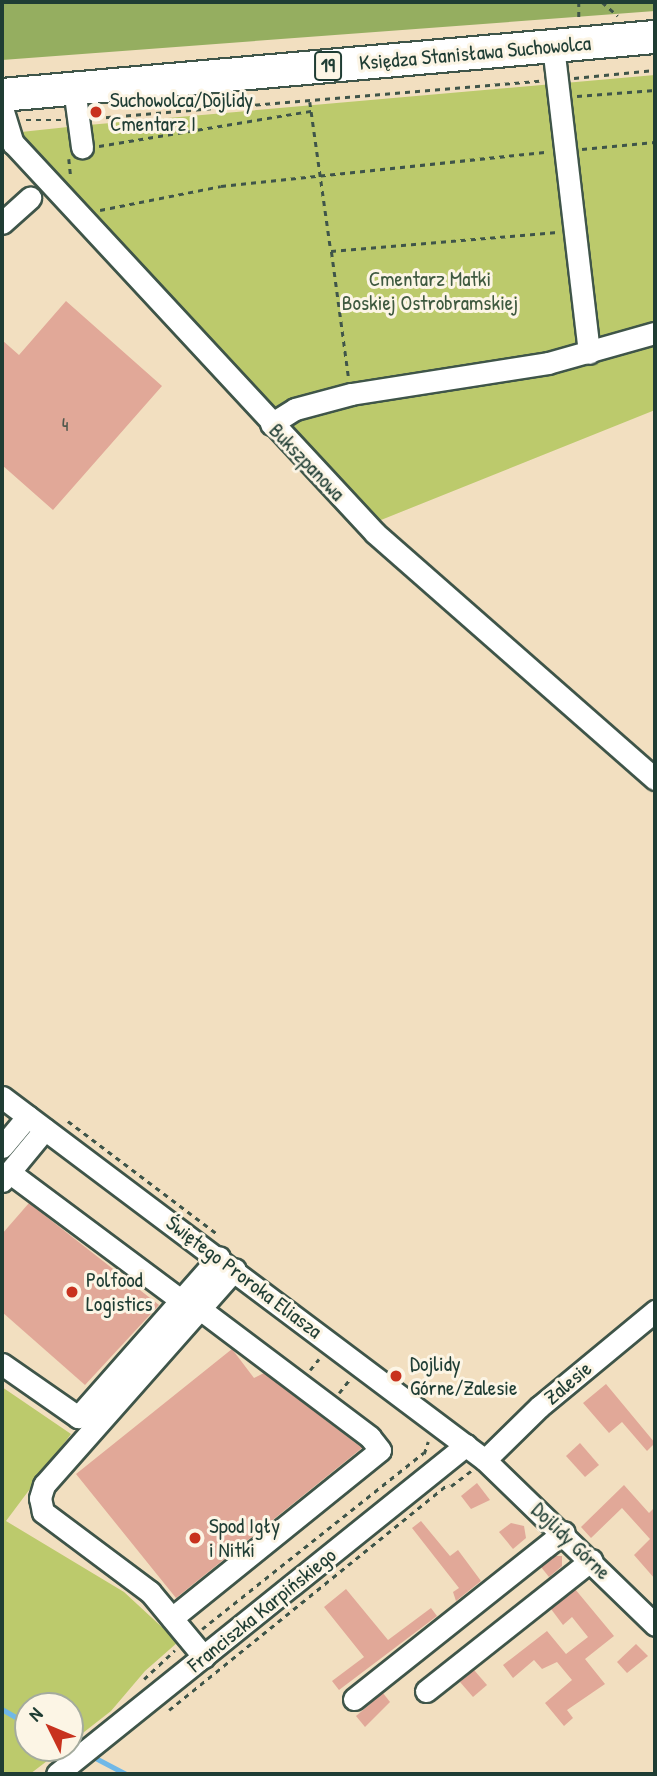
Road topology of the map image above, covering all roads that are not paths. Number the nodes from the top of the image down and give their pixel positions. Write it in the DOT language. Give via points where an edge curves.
graph roads {
  1 [pos="655,37"];
  2 [pos="553,46"];
  3 [pos="74,88"];
  4 [pos="2,108"];
  5 [pos="82,147"];
  6 [pos="655,334"];
  7 [pos="589,353"];
  8 [pos="271,424"];
  9 [pos="655,779"];
  10 [pos="2,1097"];
  11 [pos="28,1116"];
  12 [pos="45,1129"];
  13 [pos="2,1147"];
  14 [pos="6,1176"];
  15 [pos="227,1263"];
  16 [pos="191,1305"];
  17 [pos="655,1311"];
  18 [pos="2,1364"];
  19 [pos="466,1445"];
  20 [pos="485,1460"];
  21 [pos="564,1532"];
  22 [pos="591,1560"];
  23 [pos="172,1618"];
  24 [pos="655,1625"];
  25 [pos="204,1657"];
  26 [pos="426,1691"];
  27 [pos="354,1699"];
  28 [pos="62,1770"];
  1 -- 2 [label="highway, Księdza Stanisława Suchowolca / 19"];
  2 -- 3 [label="highway, Księdza Stanisława Suchowolca / 19"];
  2 -- 7 [label="street"];
  3 -- 4 [label="highway, Księdza Stanisława Suchowolca / 19"];
  3 -- 5 [label="street"];
  4 -- 8 [label="street, Bukszpanowa" via="13,143"];
  6 -- 7 [label="street"];
  7 -- 8 [label="street" via="511,370 351,394 295,409"];
  8 -- 9 [label="street, Bukszpanowa" via="375,533"];
  10 -- 11 [label="street, Świętego Proroka Eliasza"];
  11 -- 12 [label="street, Świętego Proroka Eliasza"];
  11 -- 13 [label="street"];
  12 -- 14 [label="street"];
  12 -- 15 [label="street, Świętego Proroka Eliasza"];
  14 -- 16 [label="street"];
  15 -- 16 [label="street"];
  15 -- 19 [label="street, Świętego Proroka Eliasza"];
  16 -- 18 [label="street" via="78,1417"];
  16 -- 23 [label="street" via="44,1485 40,1498 43,1511 150,1592"];
  16 -- 23 [label="street" via="370,1437 380,1450"];
  17 -- 20 [label="street, Zalesie" via="539,1407"];
  19 -- 20 [label="street, Świętego Proroka Eliasza"];
  19 -- 25 [label="street, Franciszka Karpińskiego"];
  20 -- 21 [label="street, Dojlidy Górne"];
  21 -- 22 [label="street, Dojlidy Górne"];
  21 -- 27 [label="street"];
  22 -- 24 [label="street, Dojlidy Górne"];
  22 -- 26 [label="street"];
  23 -- 25 [label="street"];
  25 -- 28 [label="street, Franciszka Karpińskiego"];
}
